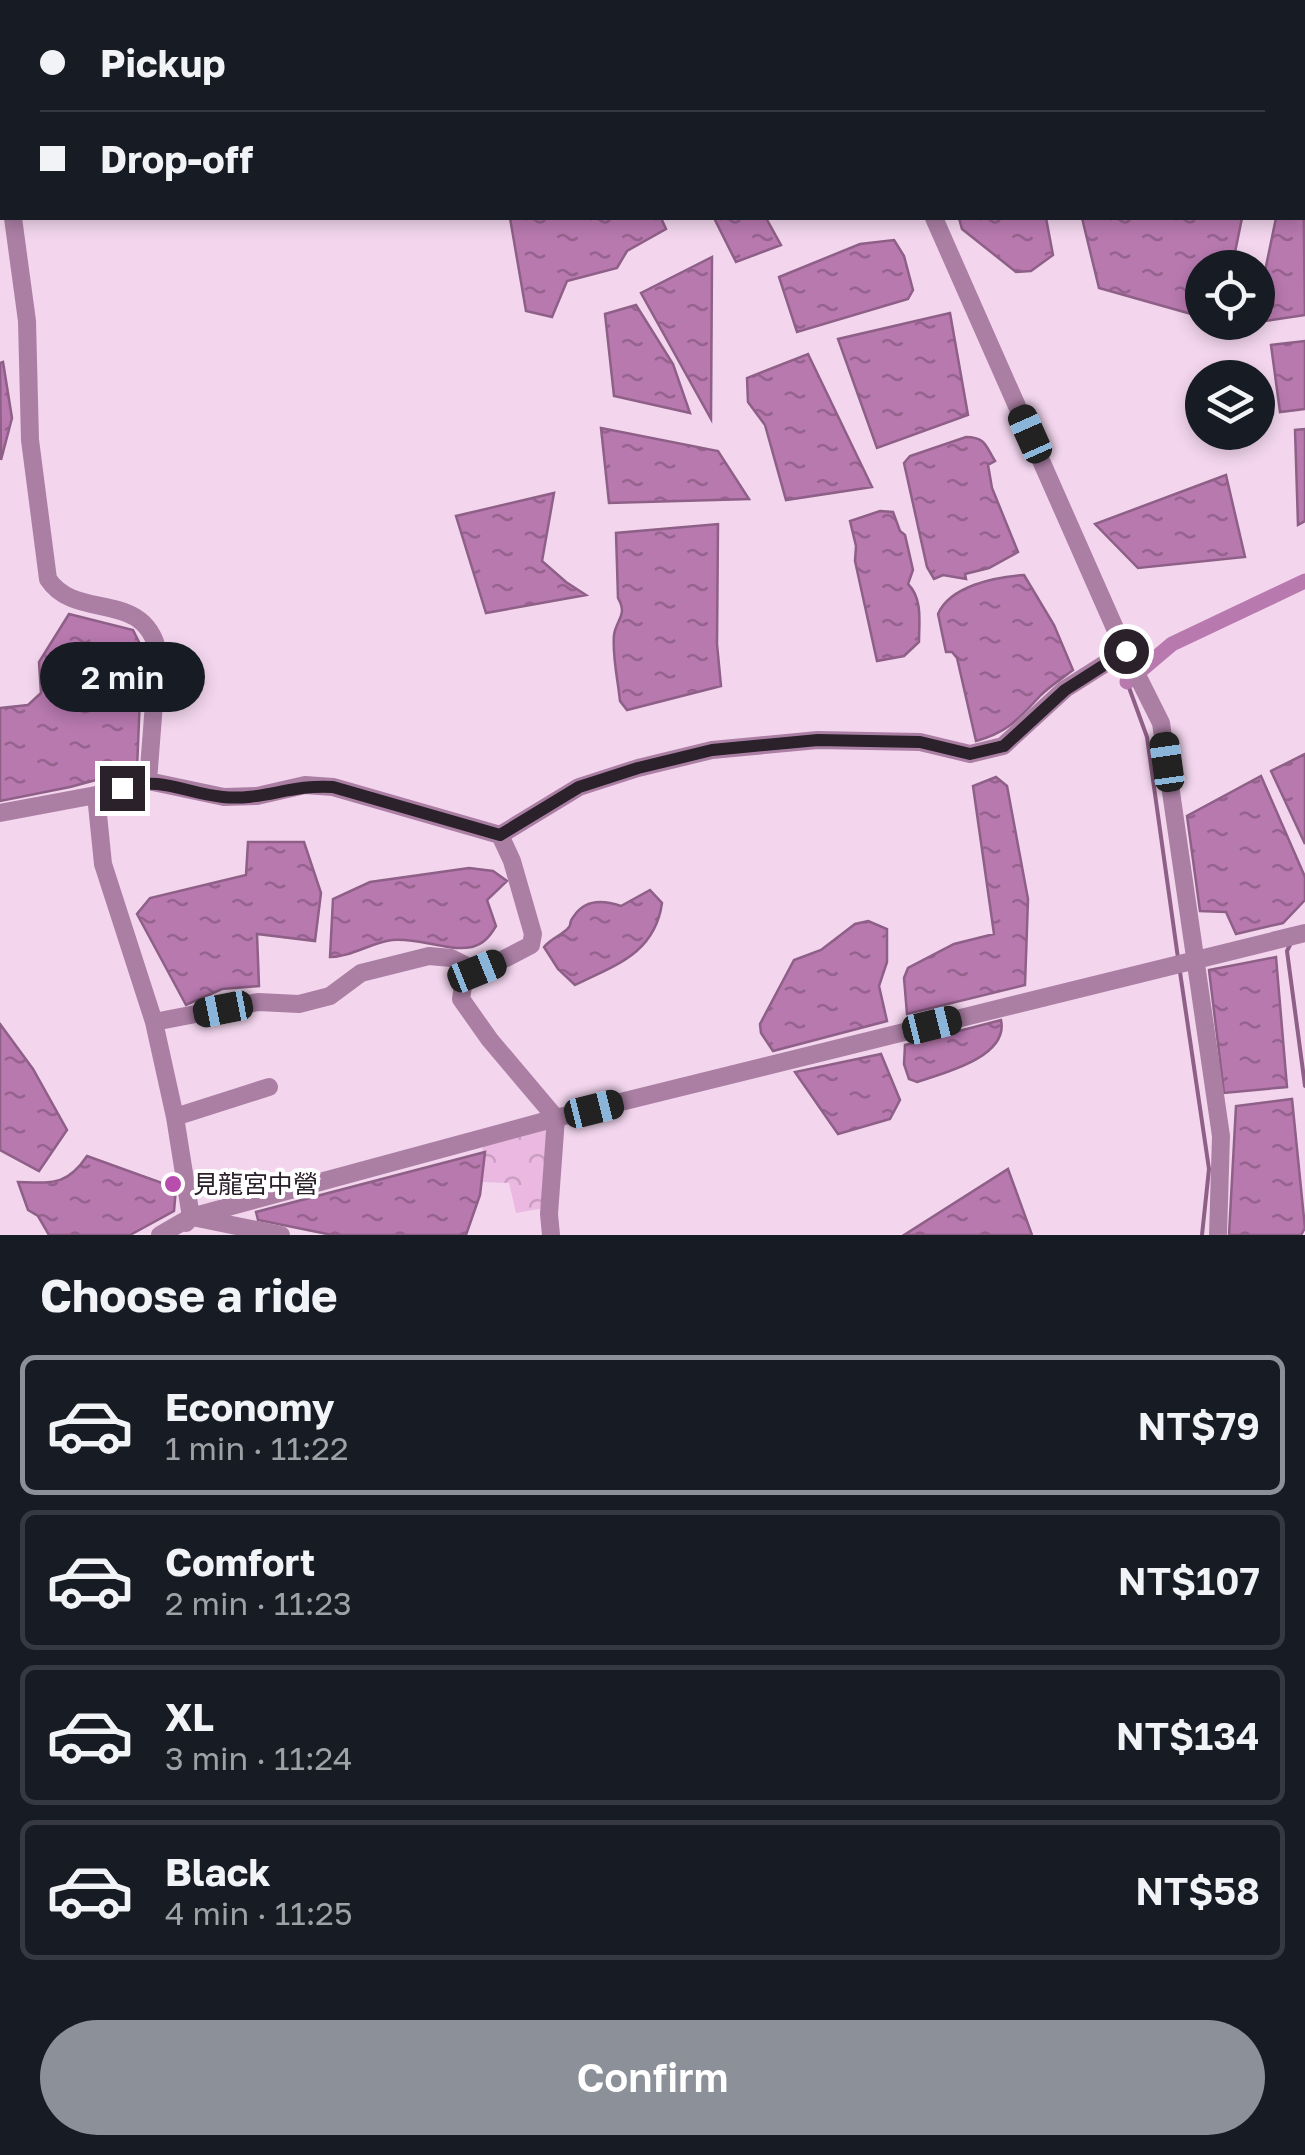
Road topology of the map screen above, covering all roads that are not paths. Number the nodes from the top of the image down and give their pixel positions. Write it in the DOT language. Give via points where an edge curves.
graph roads {
  1 [pos="13,220"];
  2 [pos="935,220"];
  3 [pos="1126,651"];
  4 [pos="148,781"];
  5 [pos="96,795"];
  6 [pos="0,812"];
  7 [pos="500,835"];
  8 [pos="1305,932"];
  9 [pos="1194,959"];
  10 [pos="477,971"];
  11 [pos="154,1022"];
  12 [pos="269,1087"];
  13 [pos="175,1117"];
  14 [pos="556,1118"];
  15 [pos="191,1217"];
  16 [pos="160,1235"];
  17 [pos="176,1235"];
  18 [pos="281,1235"];
  19 [pos="551,1235"];
  20 [pos="1218,1235"];
  1 -- 4 [label="street" via="48,578 69,597 124,611 154,634"];
  2 -- 3 [label="street"];
  3 -- 7 [label="street" via="1065,690 1004,746 970,754 920,742 818,740 712,750 579,787"];
  3 -- 9 [label="street" via="1161,723"];
  4 -- 5 [label="street"];
  4 -- 7 [label="street" via="224,797 333,787"];
  5 -- 6 [label="street"];
  5 -- 11 [label="street" via="103,864"];
  7 -- 10 [label="street" via="532,945"];
  8 -- 9 [label="street"];
  9 -- 14 [label="street"];
  9 -- 20 [label="street" via="1221,1136"];
  10 -- 11 [label="street" via="429,956 361,973 330,996 298,1004 258,1002"];
  10 -- 14 [label="street" via="464,980 462,999"];
  11 -- 13 [label="street"];
  12 -- 13 [label="street"];
  13 -- 15 [label="street"];
  14 -- 15 [label="street"];
  14 -- 19 [label="street"];
  15 -- 16 [label="street"];
  15 -- 17 [label="street"];
  15 -- 18 [label="street"];
}
